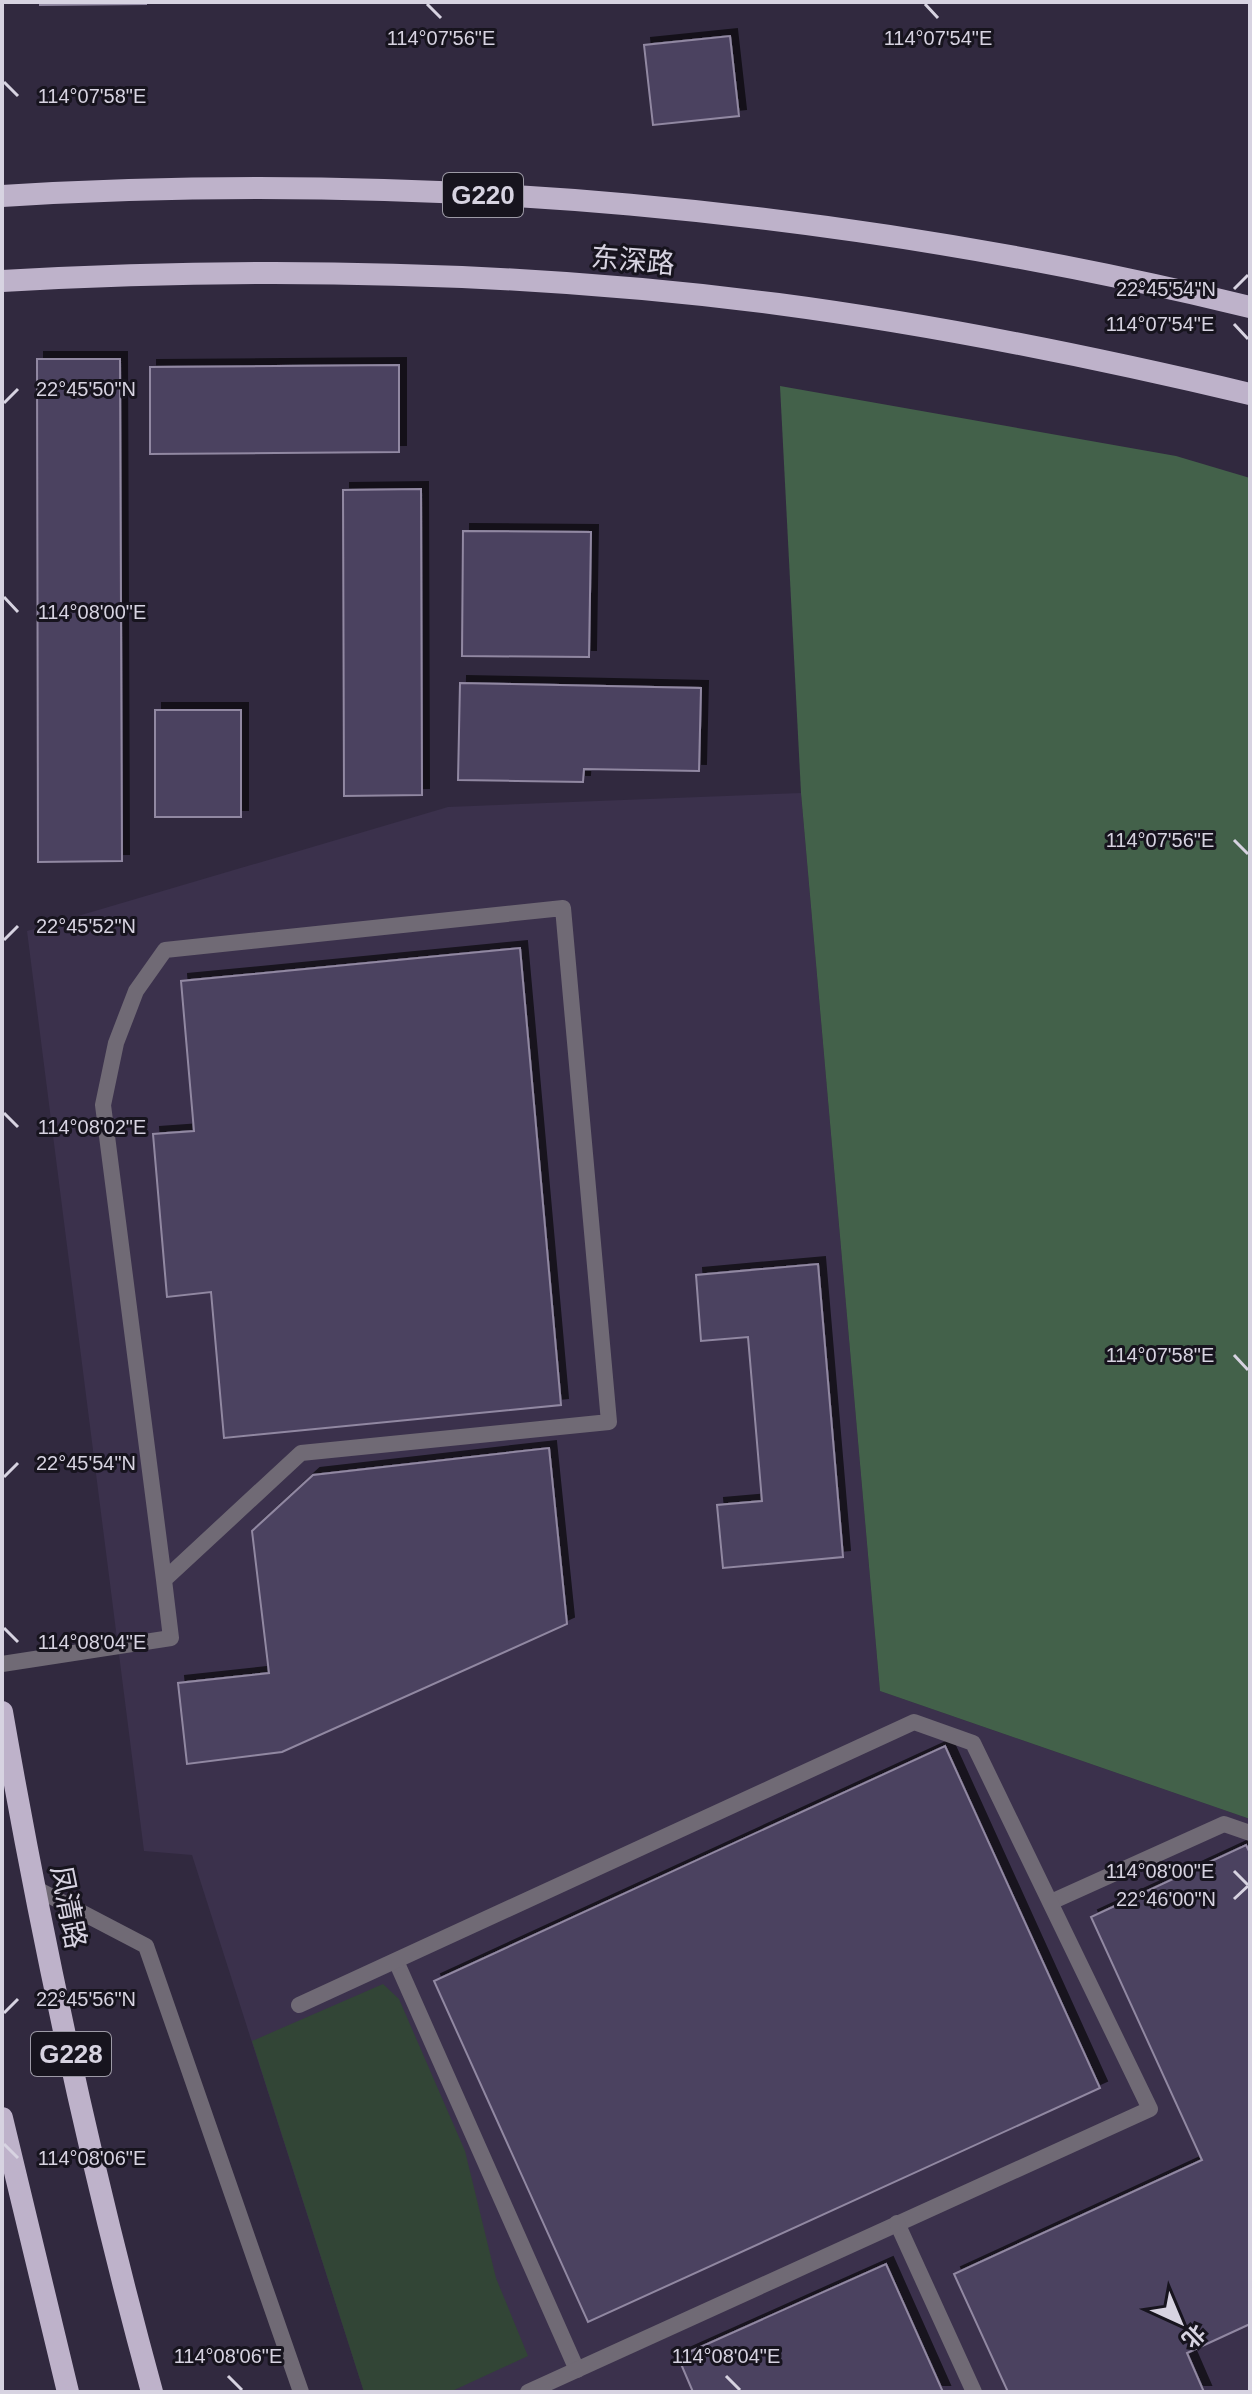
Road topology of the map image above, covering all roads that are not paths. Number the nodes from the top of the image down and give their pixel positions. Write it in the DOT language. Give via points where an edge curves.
graph roads {
  1 [pos="2,196"];
  2 [pos="2,281"];
  3 [pos="1250,307"];
  4 [pos="1250,394"];
  5 [pos="164,1580"];
  6 [pos="2,1664"];
  7 [pos="2,1712"];
  8 [pos="1250,1833"];
  9 [pos="35,1888"];
  10 [pos="1051,1902"];
  11 [pos="396,1961"];
  12 [pos="299,2005"];
  13 [pos="2,2118"];
  14 [pos="897,2223"];
  15 [pos="577,2370"];
  16 [pos="68,2392"];
  17 [pos="152,2392"];
  18 [pos="301,2392"];
  19 [pos="528,2392"];
  20 [pos="974,2392"];
  1 -- 3 [label="highway, 东深路 / G220" via="266,189 612,202 962,246"];
  2 -- 4 [label="highway, 东深路" via="259,272 603,287 777,304 945,329"];
  5 -- 5 [label="lane" via="103,1105 116,1043 136,991 165,950 563,908 609,1422 301,1453"];
  5 -- 6 [label="lane" via="171,1638"];
  7 -- 9 [label="highway, 凤清路 / G228"];
  8 -- 10 [label="lane" via="1224,1824"];
  9 -- 17 [label="highway, 凤清路 / G228"];
  9 -- 18 [label="lane" via="146,1946"];
  10 -- 11 [label="lane" via="973,1743 914,1722"];
  10 -- 14 [label="lane" via="1150,2109"];
  11 -- 12 [label="lane"];
  11 -- 15 [label="lane"];
  13 -- 16 [label="highway"];
  14 -- 15 [label="lane"];
  14 -- 20 [label="lane"];
  15 -- 19 [label="lane"];
}
